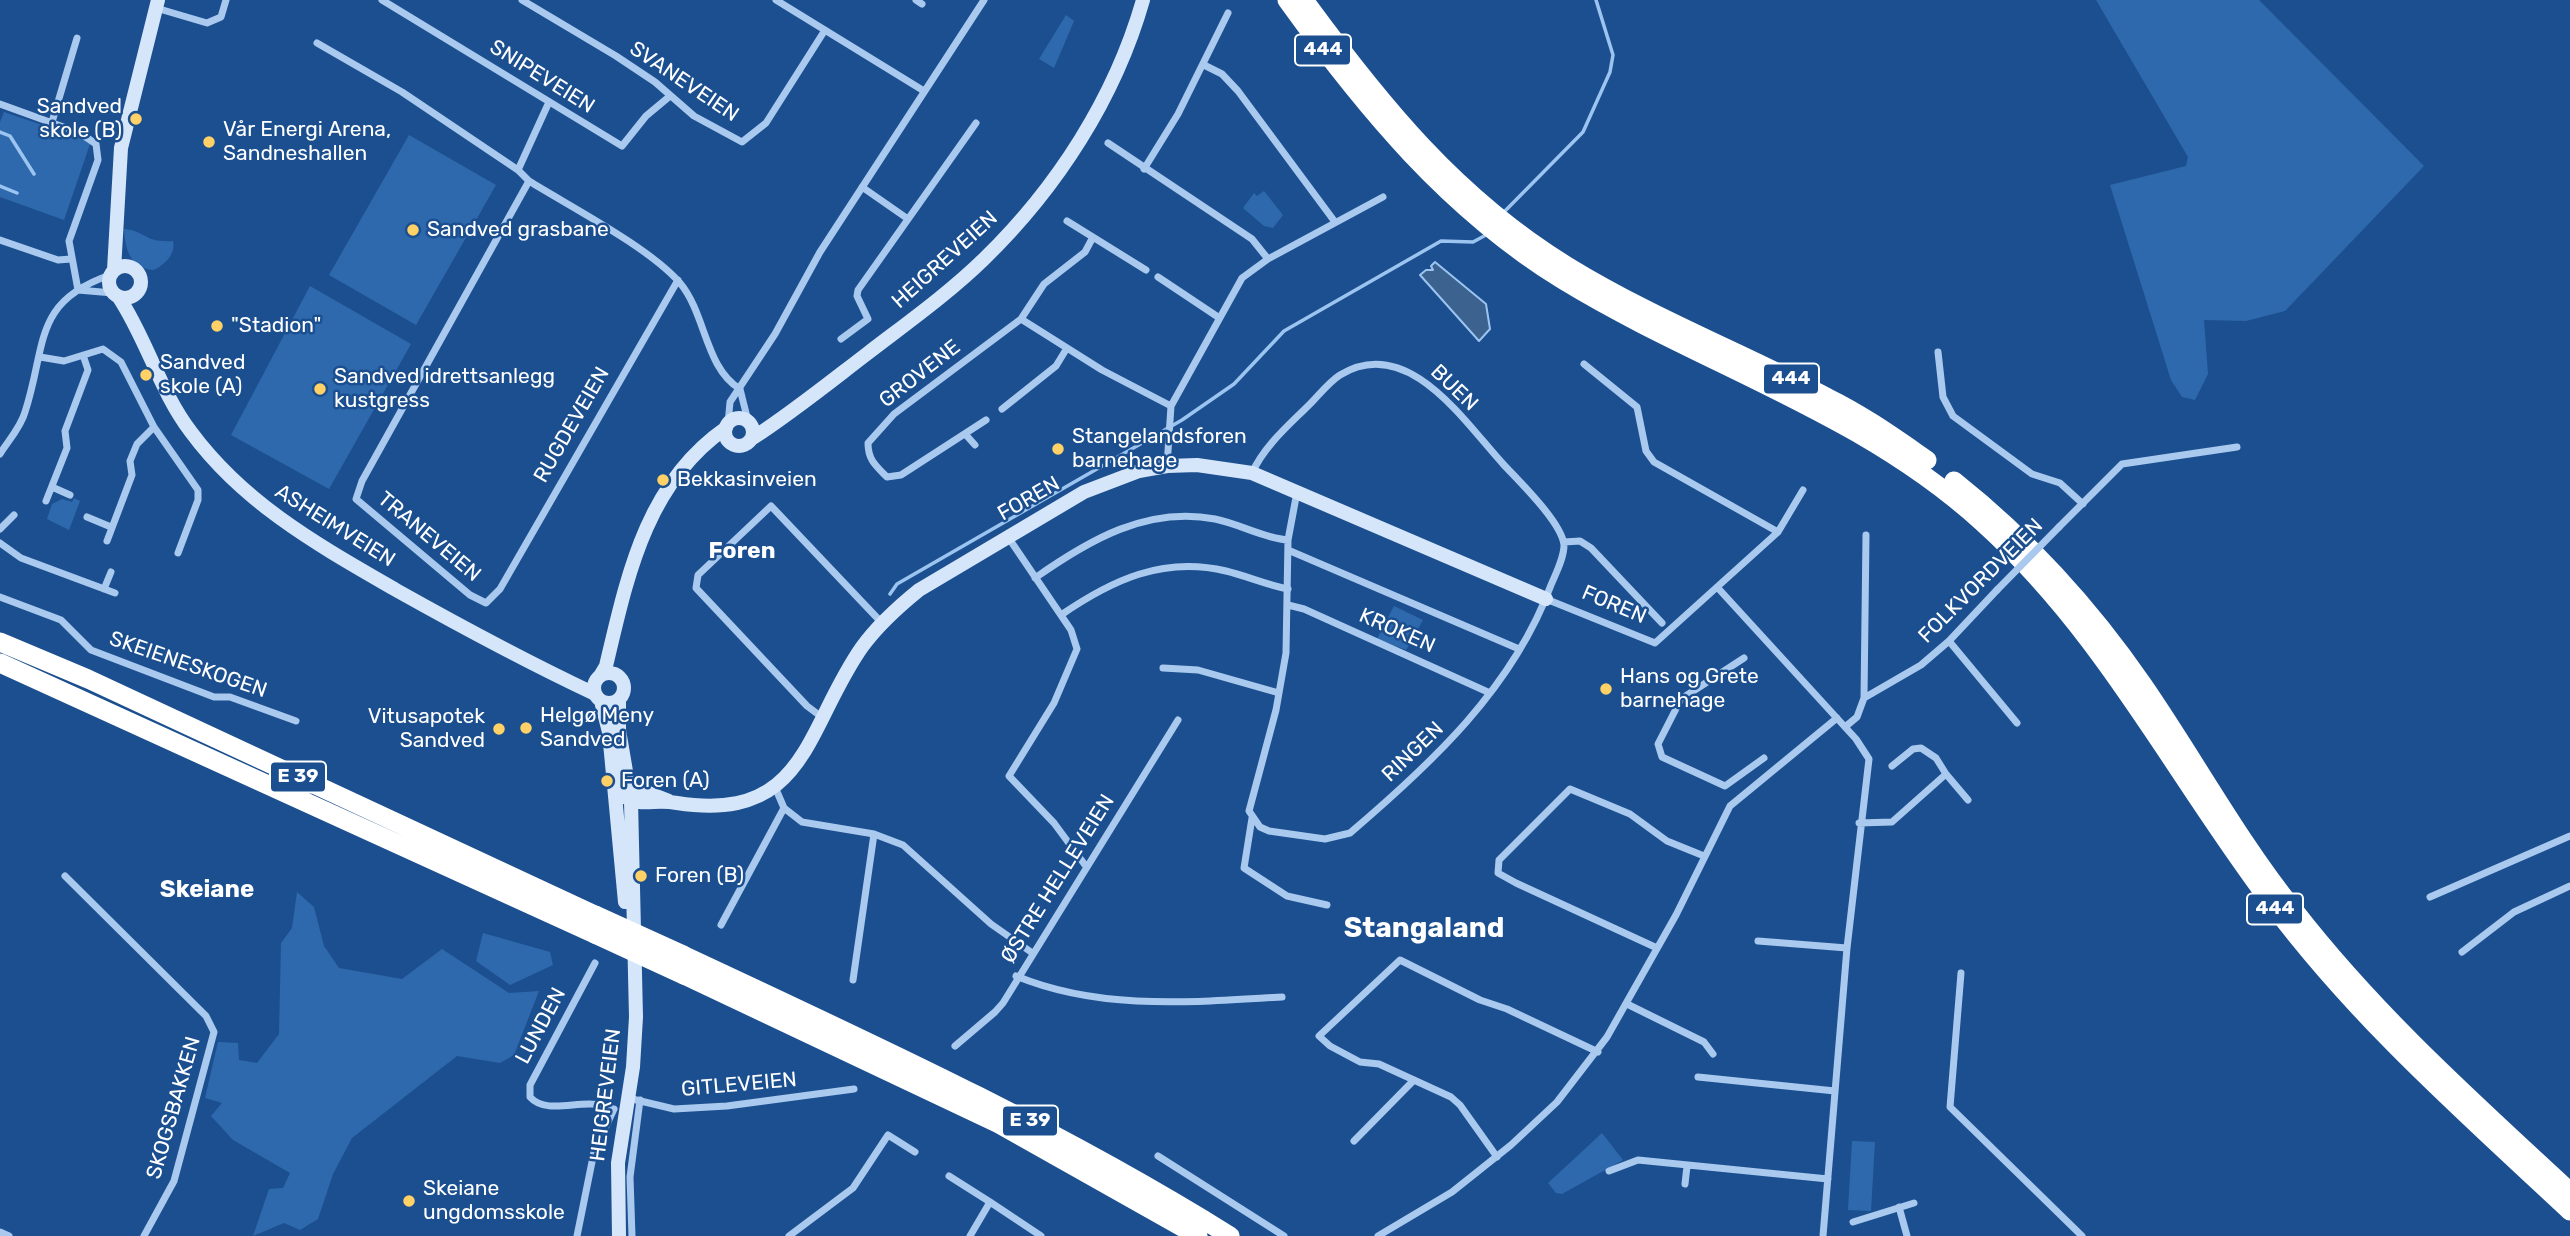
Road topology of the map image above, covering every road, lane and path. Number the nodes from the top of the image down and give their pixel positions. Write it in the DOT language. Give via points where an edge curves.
graph roads {
  1 [pos="226,0"];
  2 [pos="382,0"];
  3 [pos="522,0"];
  4 [pos="776,0"];
  5 [pos="984,0"];
  6 [pos="1143,0"];
  7 [pos="1287,0"];
  8 [pos="1304,0"];
  9 [pos="157,4"];
  10 [pos="1228,13"];
  11 [pos="825,30"];
  12 [pos="77,38"];
  13 [pos="317,43"];
  14 [pos="1204,65"];
  15 [pos="924,91"];
  16 [pos="670,96"];
  17 [pos="549,102"];
  18 [pos="0,104"];
  19 [pos="52,122"];
  20 [pos="976,123"];
  21 [pos="1108,143"];
  22 [pos="1144,169"];
  23 [pos="518,170"];
  24 [pos="529,181"];
  25 [pos="862,187"];
  26 [pos="1383,197"];
  27 [pos="1469,201"];
  28 [pos="908,219"];
  29 [pos="1067,221"];
  30 [pos="1335,222"];
  31 [pos="1093,237"];
  32 [pos="0,240"];
  33 [pos="1527,247"];
  34 [pos="71,259"];
  35 [pos="1268,259"];
  36 [pos="1146,270"];
  37 [pos="118,271"];
  38 [pos="1158,277"];
  39 [pos="678,280"];
  40 [pos="78,290"];
  41 [pos="136,294"];
  42 [pos="115,295"];
  43 [pos="1218,317"];
  44 [pos="1021,319"];
  45 [pos="139,332"];
  46 [pos="841,338"];
  47 [pos="1067,348"];
  48 [pos="1938,352"];
  49 [pos="83,355"];
  50 [pos="40,357"];
  51 [pos="1584,364"];
  52 [pos="740,388"];
  53 [pos="1171,406"];
  54 [pos="794,408"];
  55 [pos="1002,409"];
  56 [pos="986,420"];
  57 [pos="748,421"];
  58 [pos="727,426"];
  59 [pos="153,427"];
  60 [pos="966,435"];
  61 [pos="753,438"];
  62 [pos="975,444"];
  63 [pos="733,445"];
  64 [pos="2237,447"];
  65 [pos="0,454"];
  66 [pos="691,460"];
  67 [pos="1167,466"];
  68 [pos="1252,473"];
  69 [pos="52,487"];
  70 [pos="1803,490"];
  71 [pos="1298,491"];
  72 [pos="70,495"];
  73 [pos="46,502"];
  74 [pos="2083,503"];
  75 [pos="14,515"];
  76 [pos="87,517"];
  77 [pos="111,527"];
  78 [pos="0,529"];
  79 [pos="1778,532"];
  80 [pos="1866,535"];
  81 [pos="1008,536"];
  82 [pos="1288,540"];
  83 [pos="107,541"];
  84 [pos="1564,542"];
  85 [pos="0,543"];
  86 [pos="1288,550"];
  87 [pos="178,553"];
  88 [pos="111,572"];
  89 [pos="1035,578"];
  90 [pos="1717,587"];
  91 [pos="104,589"];
  92 [pos="500,589"];
  93 [pos="1288,589"];
  94 [pos="115,593"];
  95 [pos="0,597"];
  96 [pos="1546,599"];
  97 [pos="1288,605"];
  98 [pos="618,614"];
  99 [pos="1060,615"];
  100 [pos="882,623"];
  101 [pos="1662,623"];
  102 [pos="1949,641"];
  103 [pos="0,642"];
  104 [pos="1519,649"];
  105 [pos="1744,658"];
  106 [pos="0,663"];
  107 [pos="1163,668"];
  108 [pos="618,676"];
  109 [pos="598,687"];
  110 [pos="1279,693"];
  111 [pos="1490,693"];
  112 [pos="1864,698"];
  113 [pos="619,700"];
  114 [pos="823,718"];
  115 [pos="1836,718"];
  116 [pos="1178,720"];
  117 [pos="296,722"];
  118 [pos="2017,723"];
  119 [pos="1845,727"];
  120 [pos="1764,758"];
  121 [pos="1892,766"];
  122 [pos="1946,774"];
  123 [pos="775,787"];
  124 [pos="625,794"];
  125 [pos="1968,800"];
  126 [pos="784,808"];
  127 [pos="1252,818"];
  128 [pos="1859,823"];
  129 [pos="874,834"];
  130 [pos="2570,836"];
  131 [pos="1704,856"];
  132 [pos="1085,865"];
  133 [pos="65,876"];
  134 [pos="2570,886"];
  135 [pos="2430,897"];
  136 [pos="1327,905"];
  137 [pos="595,924"];
  138 [pos="722,925"];
  139 [pos="1758,941"];
  140 [pos="1657,948"];
  141 [pos="1847,948"];
  142 [pos="1031,952"];
  143 [pos="2462,952"];
  144 [pos="595,963"];
  145 [pos="1961,973"];
  146 [pos="1016,976"];
  147 [pos="853,979"];
  148 [pos="1282,997"];
  149 [pos="1627,1004"];
  150 [pos="955,1046"];
  151 [pos="1598,1052"];
  152 [pos="1713,1054"];
  153 [pos="1698,1077"];
  154 [pos="1414,1080"];
  155 [pos="854,1089"];
  156 [pos="1835,1091"];
  157 [pos="634,1099"];
  158 [pos="1354,1141"];
  159 [pos="915,1152"];
  160 [pos="1158,1156"];
  161 [pos="1497,1157"];
  162 [pos="1687,1166"];
  163 [pos="1609,1171"];
  164 [pos="949,1177"];
  165 [pos="1828,1179"];
  166 [pos="1685,1184"];
  167 [pos="2570,1192"];
  168 [pos="990,1202"];
  169 [pos="1914,1203"];
  170 [pos="1899,1207"];
  171 [pos="2570,1211"];
  172 [pos="1853,1222"];
  173 [pos="0,1232"];
  174 [pos="9,1236"];
  175 [pos="144,1236"];
  176 [pos="577,1236"];
  177 [pos="619,1236"];
  178 [pos="632,1236"];
  179 [pos="789,1236"];
  180 [pos="970,1236"];
  181 [pos="1041,1236"];
  182 [pos="1198,1236"];
  183 [pos="1230,1236"];
  184 [pos="1284,1236"];
  185 [pos="1378,1236"];
  186 [pos="1824,1236"];
  187 [pos="1907,1236"];
  188 [pos="2081,1236"];
  1 -- 9 [label="street" via="220,17 207,23"];
  2 -- 17 [label="street, SNIPEVEIEN"];
  3 -- 16 [label="street, SVANEVEIEN" via="616,56"];
  4 -- 11 [label="street"];
  5 -- 15 [label="street"];
  6 -- 54 [label="main road, HEIGREVEIEN" via="1104,97 1057,175 1023,218 950,289"];
  7 -- 27 [label="highway, 444" via="1387,131 1424,171"];
  8 -- 27 [label="highway, 444" via="1408,134"];
  9 -- 37 [label="main road" via="121,148"];
  10 -- 14 [label="street"];
  11 -- 15 [label="street"];
  11 -- 16 [label="street, SVANEVEIEN" via="766,122 742,142 694,116"];
  12 -- 19 [label="street"];
  13 -- 23 [label="street" via="402,92"];
  14 -- 22 [label="street"];
  14 -- 30 [label="street" via="1238,90"];
  15 -- 25 [label="street"];
  16 -- 17 [label="street, SNIPEVEIEN" via="622,146"];
  17 -- 23 [label="street"];
  18 -- 19 [label="street"];
  19 -- 34 [label="street" via="96,144 98,160 69,240"];
  20 -- 28 [label="street"];
  21 -- 22 [label="street"];
  22 -- 35 [label="street" via="1252,239"];
  23 -- 24 [label="street"];
  24 -- 39 [label="street"];
  24 -- 92 [label="street, TRANEVEIEN" via="356,499 470,595 486,603"];
  25 -- 28 [label="street"];
  25 -- 52 [label="street"];
  26 -- 30 [label="street"];
  27 -- 33 [label="highway, 444"];
  28 -- 46 [label="street" via="858,290 867,319"];
  29 -- 31 [label="street"];
  30 -- 35 [label="street"];
  31 -- 36 [label="street"];
  31 -- 44 [label="street, GROVENE" via="1085,252 1044,284"];
  32 -- 34 [label="street" via="58,260"];
  33 -- 167 [label="highway, 444" via="1831,399 1938,468 2007,525 2101,628 2252,853 2332,958 2441,1072"];
  33 -- 171 [label="highway, 444" via="1626,315 1851,427 1922,473 1986,525 2090,636 2232,849 2313,956 2396,1048"];
  34 -- 40 [label="street"];
  35 -- 43 [label="street" via="1242,278"];
  37 -- 40 [label="street"];
  37 -- 41 [label="main road" via="140,276"];
  37 -- 42 [label="main road" via="109,286"];
  38 -- 43 [label="street"];
  39 -- 52 [label="street" via="726,379"];
  39 -- 92 [label="street, RUGDEVEIEN"];
  40 -- 42 [label="street"];
  40 -- 50 [label="street" via="51,315"];
  41 -- 42 [label="main road" via="126,298"];
  41 -- 45 [label="main road, ASHEIMVEIEN"];
  42 -- 45 [label="main road, ASHEIMVEIEN"];
  43 -- 53 [label="street"];
  44 -- 47 [label="street"];
  44 -- 60 [label="street, GROVENE" via="894,414 868,443 868,453 887,477 901,475"];
  45 -- 109 [label="main road, ASHEIMVEIEN" via="154,371 190,431 261,506 328,551 537,666"];
  47 -- 53 [label="street"];
  47 -- 55 [label="street" via="1056,366"];
  48 -- 74 [label="street" via="1943,397 1953,416 2032,474 2060,483"];
  49 -- 50 [label="street" via="64,361"];
  49 -- 59 [label="street" via="103,349 115,355"];
  49 -- 69 [label="street" via="88,370 65,431 67,448"];
  50 -- 65 [label="street" via="24,415"];
  51 -- 79 [label="street" via="1637,407 1646,451 1654,462"];
  52 -- 57 [label="street"];
  52 -- 58 [label="street" via="730,402"];
  53 -- 67 [label="street"];
  54 -- 57 [label="main road, HEIGREVEIEN"];
  54 -- 61 [label="main road, HEIGREVEIEN"];
  56 -- 60 [label="street, GROVENE"];
  57 -- 58 [label="main road, HEIGREVEIEN" via="737,418"];
  57 -- 61 [label="main road"];
  58 -- 63 [label="main road" via="727,440"];
  58 -- 66 [label="main road, HEIGREVEIEN"];
  59 -- 77 [label="street" via="137,444 130,461 132,475"];
  59 -- 87 [label="street" via="198,490"];
  60 -- 62 [label="street"];
  61 -- 63 [label="main road, HEIGREVEIEN" via="744,446"];
  63 -- 66 [label="main road, HEIGREVEIEN"];
  64 -- 74 [label="street, FOLKVORDVEIEN" via="2122,464"];
  66 -- 98 [label="main road, HEIGREVEIEN" via="642,534"];
  67 -- 68 [label="main road, FOREN"];
  67 -- 81 [label="main road, FOREN" via="1110,480"];
  68 -- 71 [label="main road, FOREN"];
  68 -- 84 [label="street, BUEN" via="1266,448 1341,375 1365,366 1408,369 1444,400 1511,473 1556,525"];
  69 -- 72 [label="street"];
  69 -- 73 [label="street"];
  70 -- 79 [label="street"];
  71 -- 82 [label="street"];
  71 -- 96 [label="main road, FOREN"];
  74 -- 102 [label="street, FOLKVORDVEIEN, bridge"];
  75 -- 78 [label="street"];
  76 -- 77 [label="street"];
  77 -- 83 [label="street"];
  79 -- 90 [label="street"];
  80 -- 112 [label="street"];
  81 -- 89 [label="street"];
  81 -- 100 [label="main road, FOREN" via="919,590"];
  82 -- 86 [label="street"];
  82 -- 89 [label="street" via="1215,519 1165,517 1106,534"];
  84 -- 96 [label="street"];
  84 -- 101 [label="street, FOREN" via="1580,541 1591,548"];
  85 -- 91 [label="street" via="20,558"];
  86 -- 93 [label="street"];
  86 -- 104 [label="street"];
  88 -- 91 [label="street"];
  89 -- 99 [label="street"];
  90 -- 96 [label="street, FOREN" via="1655,643"];
  90 -- 115 [label="street"];
  91 -- 94 [label="street"];
  93 -- 97 [label="street"];
  93 -- 99 [label="street" via="1224,570 1169,566 1124,578"];
  95 -- 117 [label="street, SKEIENESKOGEN" via="61,620 91,650 214,697 230,697"];
  96 -- 104 [label="street, RINGEN"];
  97 -- 110 [label="street"];
  97 -- 111 [label="street, KROKEN"];
  98 -- 108 [label="main road, HEIGREVEIEN"];
  98 -- 109 [label="main road, HEIGREVEIEN"];
  99 -- 132 [label="street" via="1075,638 1073,663 1054,704 1009,776 1054,823"];
  100 -- 114 [label="main road, FOREN" via="862,648"];
  100 -- 114 [label="street" via="771,506 698,575 696,587"];
  102 -- 112 [label="street, FOLKVORDVEIEN" via="1921,665"];
  102 -- 118 [label="street"];
  103 -- 137 [label="highway, E 39" via="88,679"];
  104 -- 111 [label="street, RINGEN"];
  105 -- 120 [label="street" via="1685,695 1658,749 1662,757 1725,786"];
  106 -- 137 [label="highway, E 39"];
  107 -- 110 [label="street" via="1198,670"];
  108 -- 109 [label="main road" via="610,673"];
  108 -- 113 [label="main road" via="624,688"];
  109 -- 113 [label="main road" via="610,704"];
  109 -- 124 [label="main road, HEIGREVEIEN"];
  110 -- 127 [label="street" via="1250,801"];
  111 -- 127 [label="street, RINGEN" via="1417,776 1350,833 1325,839 1269,831"];
  112 -- 119 [label="street, FOLKVORDVEIEN" via="1857,717"];
  113 -- 124 [label="main road, HEIGREVEIEN"];
  114 -- 123 [label="main road, FOREN" via="798,762"];
  115 -- 119 [label="street"];
  115 -- 131 [label="street" via="1735,800"];
  116 -- 132 [label="street, ØSTRE HELLEVEIEN"];
  119 -- 128 [label="street" via="1869,759"];
  121 -- 122 [label="street" via="1913,749 1922,748 1936,758"];
  122 -- 125 [label="street"];
  122 -- 128 [label="street" via="1892,822"];
  123 -- 124 [label="main road, FOREN" via="727,805 705,807"];
  123 -- 126 [label="street"];
  124 -- 157 [label="main road, HEIGREVEIEN" via="636,1034"];
  126 -- 129 [label="street" via="802,822"];
  126 -- 138 [label="street"];
  127 -- 136 [label="street" via="1244,868 1287,896"];
  128 -- 141 [label="street"];
  129 -- 142 [label="street" via="903,845 991,924"];
  129 -- 147 [label="street"];
  130 -- 135 [label="street"];
  131 -- 140 [label="street"];
  131 -- 140 [label="street" via="1667,841 1630,814 1570,789 1499,860 1498,873"];
  132 -- 142 [label="street, ØSTRE HELLEVEIEN"];
  133 -- 175 [label="street, SKOGSBAKKEN" via="205,1016 214,1032 174,1181"];
  134 -- 143 [label="street" via="2514,912"];
  137 -- 182 [label="highway, E 39, bridge" via="684,975 999,1124"];
  137 -- 183 [label="highway, E 39, bridge" via="683,955 1006,1109 1093,1154"];
  139 -- 141 [label="street"];
  140 -- 149 [label="street"];
  141 -- 156 [label="street"];
  142 -- 146 [label="street, ØSTRE HELLEVEIEN"];
  144 -- 176 [label="street, LUNDEN" via="530,1085 534,1102 548,1106 594,1103 614,1109 594,1152"];
  145 -- 188 [label="street" via="1950,1107"];
  146 -- 148 [label="street" via="1034,984 1132,1003"];
  146 -- 150 [label="street, ØSTRE HELLEVEIEN" via="995,1013"];
  149 -- 151 [label="street"];
  149 -- 152 [label="street" via="1704,1042"];
  151 -- 154 [label="street" via="1400,960 1319,1036 1360,1062"];
  151 -- 161 [label="street" via="1557,1102"];
  153 -- 156 [label="street"];
  154 -- 158 [label="street"];
  154 -- 161 [label="street" via="1461,1105"];
  155 -- 157 [label="street, GITLEVEIEN" via="674,1108"];
  156 -- 165 [label="street"];
  157 -- 177 [label="main road, HEIGREVEIEN" via="618,1163"];
  157 -- 178 [label="street"];
  159 -- 179 [label="street" via="888,1135 853,1188"];
  160 -- 184 [label="street"];
  161 -- 185 [label="street" via="1452,1192"];
  162 -- 163 [label="street" via="1638,1160"];
  162 -- 165 [label="street"];
  162 -- 166 [label="street"];
  164 -- 168 [label="street"];
  165 -- 186 [label="street"];
  168 -- 180 [label="street"];
  168 -- 181 [label="street"];
  169 -- 170 [label="street"];
  170 -- 172 [label="street"];
  170 -- 187 [label="street"];
  173 -- 174 [label="street"];
}
